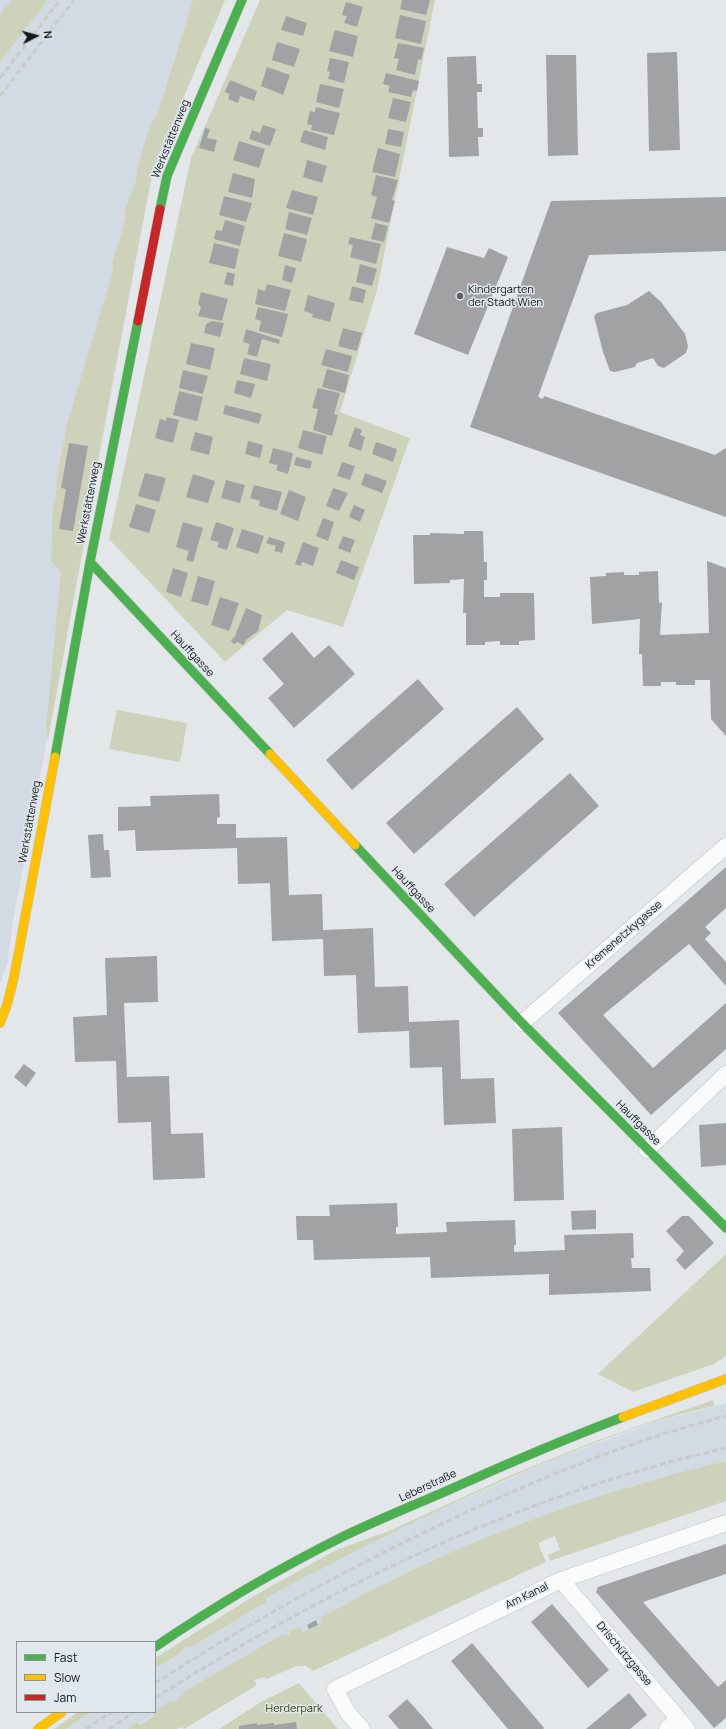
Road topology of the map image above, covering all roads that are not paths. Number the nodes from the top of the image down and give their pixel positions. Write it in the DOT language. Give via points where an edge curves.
graph roads {
  1 [pos="242,0"];
  2 [pos="90,562"];
  3 [pos="726,846"];
  4 [pos="0,1023"];
  5 [pos="522,1023"];
  6 [pos="726,1074"];
  7 [pos="647,1150"];
  8 [pos="726,1228"];
  9 [pos="726,1379"];
  10 [pos="726,1524"];
  11 [pos="561,1580"];
  12 [pos="156,1646"];
  13 [pos="61,1713"];
  14 [pos="678,1726"];
  15 [pos="38,1729"];
  16 [pos="362,1729"];
  1 -- 2 [label="street, Werkstättenweg" via="167,176"];
  2 -- 4 [label="street, Werkstättenweg" via="20,949 13,984"];
  2 -- 5 [label="street, Hauffgasse"];
  3 -- 5 [label="street, Kremenetzkygasse"];
  5 -- 7 [label="street, Hauffgasse"];
  6 -- 7 [label="street"];
  7 -- 8 [label="street, Hauffgasse"];
  9 -- 12 [label="street, Leberstraße" via="561,1441 344,1536 286,1566"];
  10 -- 11 [label="street, Am Kanal"];
  11 -- 14 [label="street, Drischützgasse"];
  11 -- 16 [label="street, Am Kanal" via="335,1689 348,1713"];
  13 -- 15 [label="street"];
}
